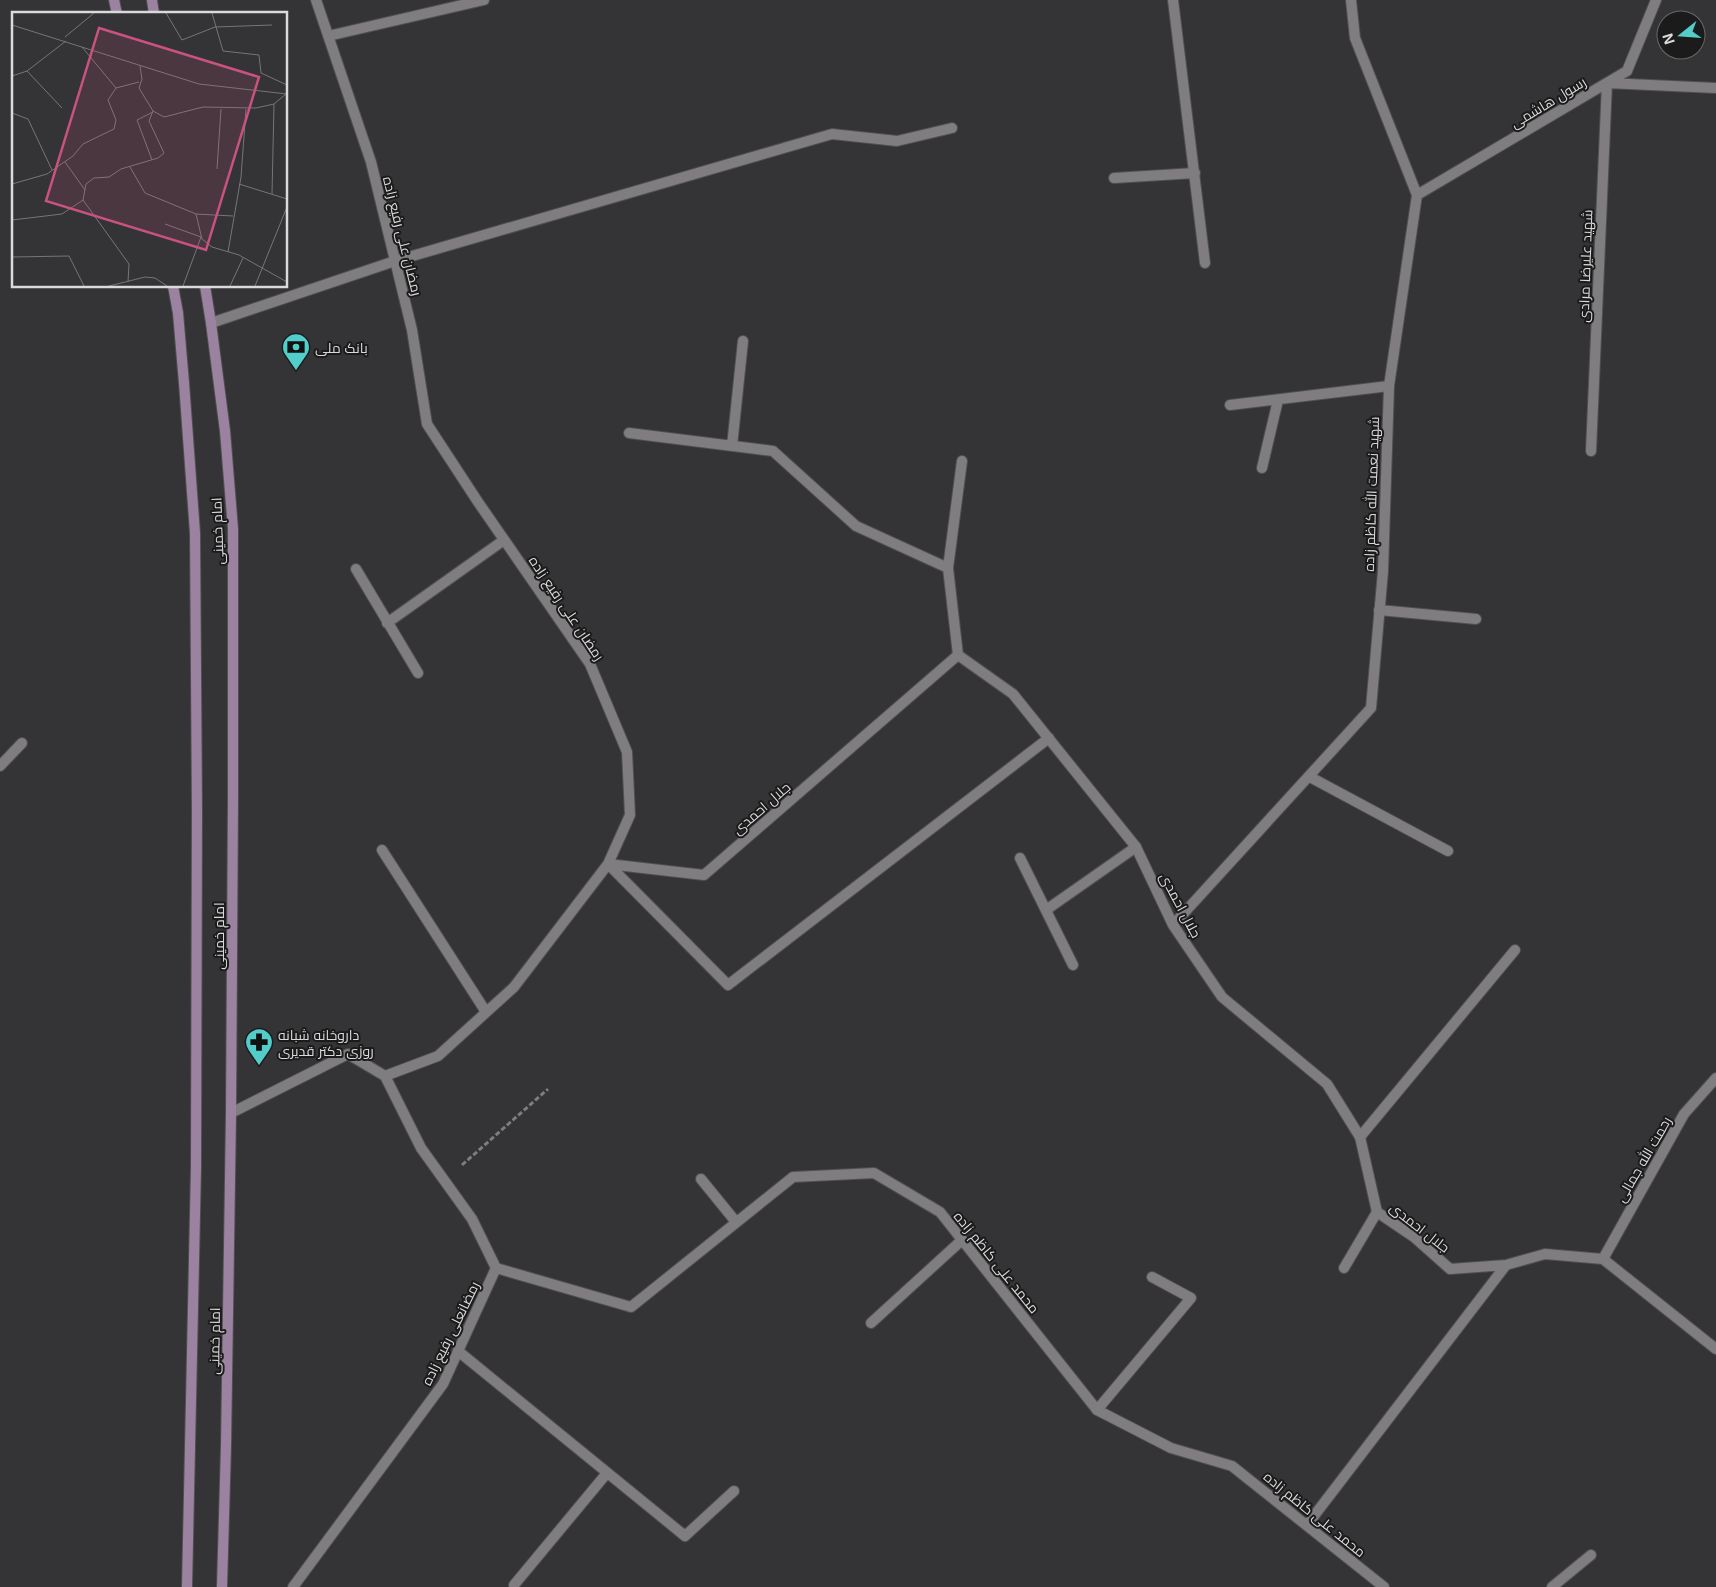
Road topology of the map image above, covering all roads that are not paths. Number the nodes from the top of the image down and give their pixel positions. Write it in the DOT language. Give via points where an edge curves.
graph roads {
  1 [pos="316,0"];
  2 [pos="484,0"];
  3 [pos="1174,0"];
  4 [pos="1351,0"];
  5 [pos="1656,0"];
  6 [pos="328,36"];
  7 [pos="1607,83"];
  8 [pos="1716,88"];
  9 [pos="952,128"];
  10 [pos="1194,173"];
  11 [pos="1114,178"];
  12 [pos="1417,195"];
  13 [pos="395,261"];
  14 [pos="1205,263"];
  15 [pos="173,288"];
  16 [pos="205,288"];
  17 [pos="211,323"];
  18 [pos="743,341"];
  19 [pos="1389,386"];
  20 [pos="1278,400"];
  21 [pos="1230,405"];
  22 [pos="629,433"];
  23 [pos="732,446"];
  24 [pos="1591,451"];
  25 [pos="962,461"];
  26 [pos="1262,468"];
  27 [pos="504,540"];
  28 [pos="948,568"];
  29 [pos="356,569"];
  30 [pos="1379,610"];
  31 [pos="1476,619"];
  32 [pos="387,623"];
  33 [pos="958,655"];
  34 [pos="418,674"];
  35 [pos="1048,738"];
  36 [pos="22,743"];
  37 [pos="0,766"];
  38 [pos="1310,776"];
  39 [pos="1136,846"];
  40 [pos="382,850"];
  41 [pos="1448,851"];
  42 [pos="1020,858"];
  43 [pos="608,864"];
  44 [pos="1046,910"];
  45 [pos="1173,924"];
  46 [pos="1515,950"];
  47 [pos="1073,965"];
  48 [pos="486,1012"];
  49 [pos="385,1076"];
  50 [pos="1716,1078"];
  51 [pos="231,1113"];
  52 [pos="1360,1137"];
  53 [pos="701,1178"];
  54 [pos="1376,1212"];
  55 [pos="736,1222"];
  56 [pos="962,1240"];
  57 [pos="1603,1259"];
  58 [pos="1506,1266"];
  59 [pos="496,1268"];
  60 [pos="1344,1268"];
  61 [pos="1152,1277"];
  62 [pos="871,1323"];
  63 [pos="1716,1349"];
  64 [pos="458,1351"];
  65 [pos="1097,1410"];
  66 [pos="608,1473"];
  67 [pos="734,1491"];
  68 [pos="1306,1525"];
  69 [pos="1591,1555"];
  70 [pos="514,1585"];
  71 [pos="187,1587"];
  72 [pos="222,1587"];
  73 [pos="293,1587"];
  74 [pos="1384,1587"];
  75 [pos="1552,1587"];
  1 -- 6 [label="street, رمضان علی رفیع زاده"];
  2 -- 6 [label="street"];
  3 -- 10 [label="street"];
  4 -- 12 [label="street, شهید نعمت الله کاظم زاده" via="1355,38"];
  5 -- 7 [label="street, رسول هاشمی" via="1627,71"];
  6 -- 13 [label="street, رمضان علی رفیع زاده" via="371,162"];
  7 -- 8 [label="street"];
  7 -- 12 [label="street, رسول هاشمی"];
  7 -- 24 [label="street, شهید علیرضا مرادی"];
  9 -- 13 [label="street" via="897,141 832,134"];
  10 -- 11 [label="street"];
  10 -- 14 [label="street"];
  12 -- 19 [label="street, شهید نعمت الله کاظم زاده"];
  13 -- 17 [label="street"];
  13 -- 27 [label="street, رمضان علی رفیع زاده" via="412,330 427,424"];
  15 -- 71 [label="main road, امام خمینی" via="195,533 196,1167"];
  16 -- 17 [label="main road, امام خمینی"];
  17 -- 51 [label="main road, امام خمینی" via="233,529"];
  18 -- 23 [label="street"];
  19 -- 20 [label="street"];
  19 -- 30 [label="street, شهید نعمت الله کاظم زاده"];
  20 -- 21 [label="street"];
  20 -- 26 [label="street"];
  22 -- 23 [label="street"];
  23 -- 28 [label="street" via="773,452 856,526"];
  25 -- 28 [label="street"];
  27 -- 32 [label="street"];
  27 -- 43 [label="street, رمضان علی رفیع زاده" via="590,664 627,752 630,815"];
  28 -- 33 [label="street"];
  29 -- 32 [label="street"];
  30 -- 31 [label="street"];
  30 -- 38 [label="street, شهید نعمت الله کاظم زاده" via="1371,708"];
  32 -- 34 [label="street"];
  33 -- 35 [label="street, جلال احمدی" via="1013,694"];
  33 -- 43 [label="street, جلال احمدی" via="704,875"];
  35 -- 39 [label="street, جلال احمدی"];
  35 -- 43 [label="street" via="728,985"];
  36 -- 37 [label="street"];
  38 -- 41 [label="street"];
  38 -- 45 [label="street, شهید نعمت الله کاظم زاده"];
  39 -- 44 [label="street"];
  39 -- 45 [label="street, جلال احمدی"];
  40 -- 48 [label="street"];
  42 -- 44 [label="street"];
  43 -- 48 [label="street, رمضان علی رفیع زاده" via="514,987"];
  44 -- 47 [label="street"];
  45 -- 52 [label="street, جلال احمدی" via="1222,996 1327,1084"];
  46 -- 52 [label="street"];
  48 -- 49 [label="street, رمضان علی رفیع زاده" via="438,1056"];
  49 -- 51 [label="street" via="348,1054"];
  49 -- 59 [label="street" via="421,1148 472,1219"];
  50 -- 57 [label="street, رحمت الله جمالی" via="1684,1114"];
  51 -- 72 [label="main road, امام خمینی"];
  52 -- 54 [label="street, جلال احمدی"];
  53 -- 55 [label="street"];
  54 -- 58 [label="street, جلال احمدی" via="1414,1237 1450,1269"];
  54 -- 60 [label="street"];
  55 -- 56 [label="street, محمد علی کاظم زاده" via="793,1177 874,1173 940,1212"];
  55 -- 59 [label="street, محمد علی کاظم زاده" via="631,1307"];
  56 -- 62 [label="street"];
  56 -- 65 [label="street, محمد علی کاظم زاده"];
  57 -- 58 [label="street, جلال احمدی" via="1545,1254"];
  57 -- 63 [label="street"];
  58 -- 68 [label="street"];
  59 -- 64 [label="street, رمضانعلی رفیع زاده"];
  61 -- 65 [label="street" via="1191,1298"];
  64 -- 66 [label="street"];
  64 -- 73 [label="street, رمضانعلی رفیع زاده" via="443,1384"];
  65 -- 68 [label="street, محمد علی کاظم زاده" via="1171,1448 1232,1466"];
  66 -- 67 [label="street" via="685,1536"];
  66 -- 70 [label="street"];
  68 -- 74 [label="street, محمد علی کاظم زاده"];
  69 -- 75 [label="street"];
}
